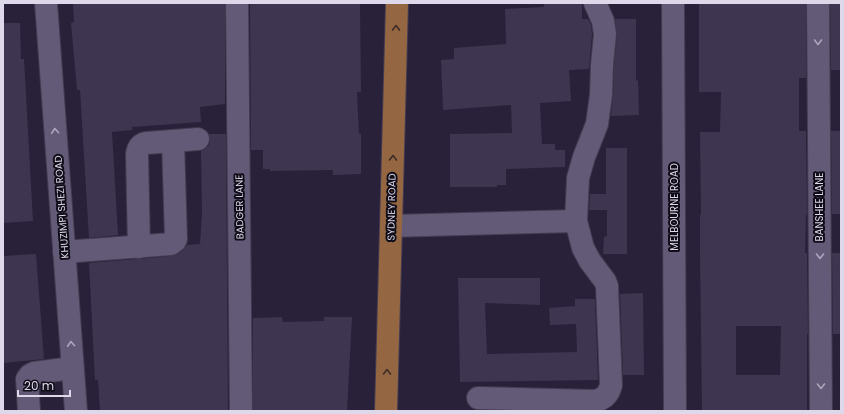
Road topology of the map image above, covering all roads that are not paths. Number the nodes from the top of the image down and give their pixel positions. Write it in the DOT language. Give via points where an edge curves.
graph roads {
  1 [pos="46,3"];
  2 [pos="237,3"];
  3 [pos="396,3"];
  4 [pos="595,3"];
  5 [pos="673,3"];
  6 [pos="818,3"];
  7 [pos="198,139"];
  8 [pos="172,141"];
  9 [pos="576,221"];
  10 [pos="391,226"];
  11 [pos="139,247"];
  12 [pos="64,252"];
  13 [pos="72,368"];
  14 [pos="478,398"];
  15 [pos="29,411"];
  16 [pos="76,411"];
  17 [pos="241,411"];
  18 [pos="386,411"];
  19 [pos="675,411"];
  20 [pos="821,411"];
  12 -- 1 [label="street, KHUZIMPI SHEZI ROAD, one-way"];
  2 -- 17 [label="street, BADGER LANE"];
  10 -- 3 [label="main road, SYDNEY ROAD, one-way"];
  4 -- 9 [label="street" via="603,21 605,34 601,95 597,124 578,178"];
  5 -- 19 [label="street, MELBOURNE ROAD"];
  6 -- 20 [label="street, BANSHEE LANE, one-way"];
  7 -- 8 [label="street"];
  8 -- 11 [label="street" via="144,143 138,148"];
  8 -- 11 [label="street" via="176,238 171,244"];
  9 -- 10 [label="street"];
  9 -- 14 [label="street" via="583,248 607,286 611,385 609,391 606,396 595,401"];
  18 -- 10 [label="main road, SYDNEY ROAD, one-way"];
  11 -- 12 [label="street"];
  13 -- 12 [label="street, KHUZIMPI SHEZI ROAD, one-way"];
  13 -- 15 [label="street" via="34,373 28,377 26,380"];
  13 -- 16 [label="street, KHUZIMPI SHEZI ROAD"];
}
